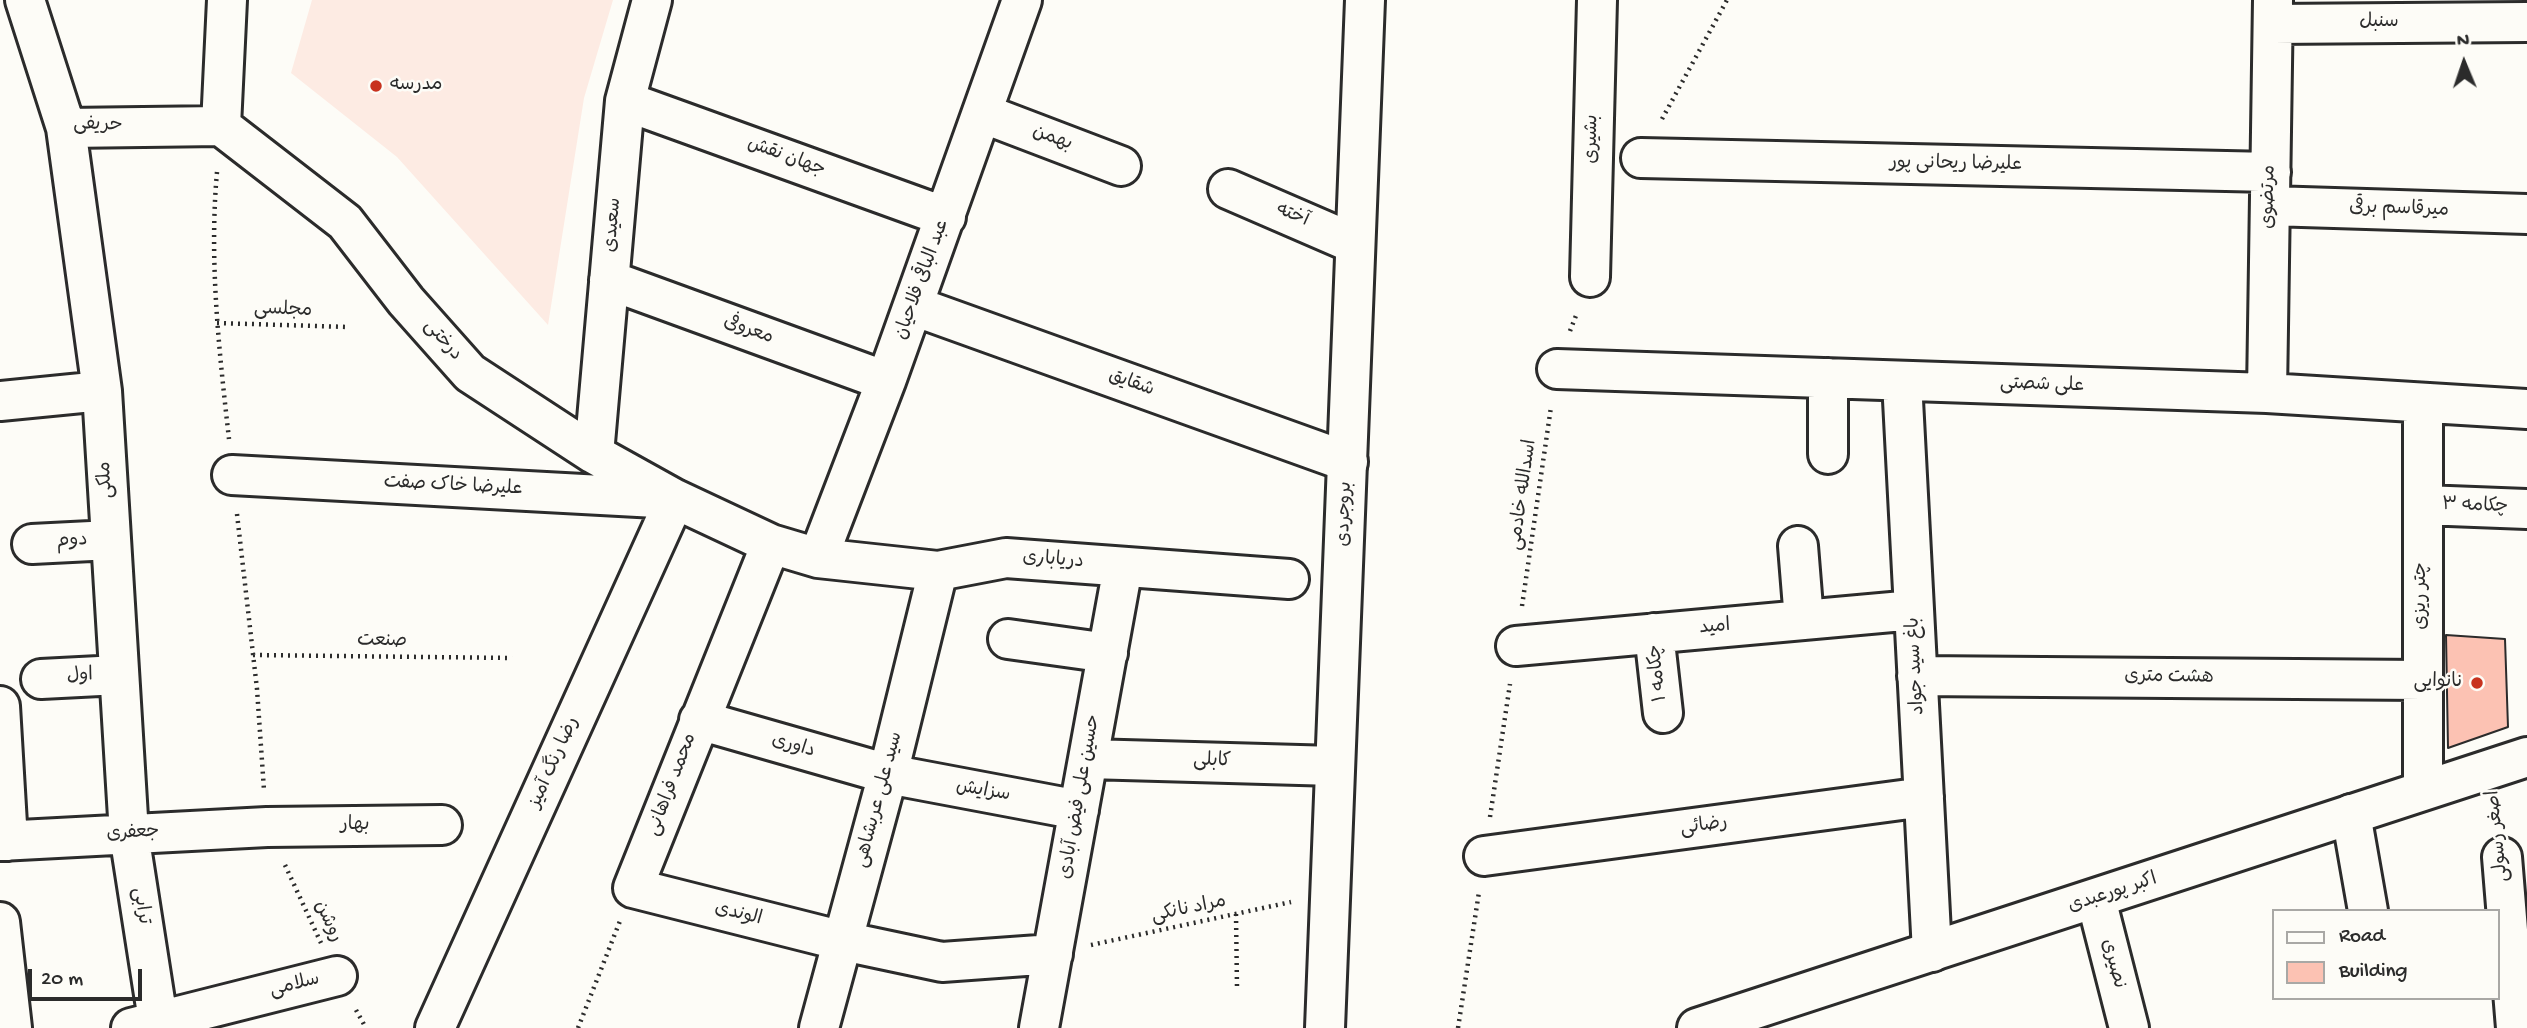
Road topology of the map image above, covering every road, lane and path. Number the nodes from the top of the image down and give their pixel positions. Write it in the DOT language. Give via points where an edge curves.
graph roads {
  1 [pos="25,0"];
  2 [pos="227,0"];
  3 [pos="652,0"];
  4 [pos="1022,0"];
  5 [pos="1365,0"];
  6 [pos="1597,0"];
  7 [pos="1727,0"];
  8 [pos="2273,12"];
  9 [pos="2527,22"];
  10 [pos="625,101"];
  11 [pos="982,113"];
  12 [pos="221,125"];
  13 [pos="66,128"];
  14 [pos="1641,158"];
  15 [pos="1121,166"];
  16 [pos="1228,189"];
  17 [pos="2270,189"];
  18 [pos="2527,214"];
  19 [pos="946,217"];
  20 [pos="1355,243"];
  21 [pos="1590,277"];
  22 [pos="609,280"];
  23 [pos="914,306"];
  24 [pos="217,323"];
  25 [pos="348,327"];
  26 [pos="1557,369"];
  27 [pos="1828,378"];
  28 [pos="1902,381"];
  29 [pos="887,382"];
  30 [pos="102,391"];
  31 [pos="2267,393"];
  32 [pos="0,401"];
  33 [pos="2423,403"];
  34 [pos="2527,409"];
  35 [pos="594,454"];
  36 [pos="1828,454"];
  37 [pos="1348,461"];
  38 [pos="232,475"];
  39 [pos="675,499"];
  40 [pos="2423,505"];
  41 [pos="2527,509"];
  42 [pos="111,540"];
  43 [pos="32,544"];
  44 [pos="771,544"];
  45 [pos="1798,546"];
  46 [pos="818,558"];
  47 [pos="1123,567"];
  48 [pos="938,571"];
  49 [pos="1289,579"];
  50 [pos="1914,610"];
  51 [pos="1804,620"];
  52 [pos="1654,633"];
  53 [pos="1008,639"];
  54 [pos="1516,646"];
  55 [pos="1108,653"];
  56 [pos="253,655"];
  57 [pos="512,658"];
  58 [pos="119,675"];
  59 [pos="1917,676"];
  60 [pos="41,679"];
  61 [pos="2421,680"];
  62 [pos="0,706"];
  63 [pos="1663,713"];
  64 [pos="699,720"];
  65 [pos="2527,757"];
  66 [pos="1088,759"];
  67 [pos="1335,766"];
  68 [pos="888,775"];
  69 [pos="2423,790"];
  70 [pos="1924,797"];
  71 [pos="1079,810"];
  72 [pos="2351,814"];
  73 [pos="442,825"];
  74 [pos="267,827"];
  75 [pos="129,834"];
  76 [pos="4,841"];
  77 [pos="1484,856"];
  78 [pos="2501,857"];
  79 [pos="633,888"];
  80 [pos="1331,894"];
  81 [pos="2095,900"];
  82 [pos="2368,909"];
  83 [pos="1236,914"];
  84 [pos="0,922"];
  85 [pos="843,941"];
  86 [pos="1932,952"];
  87 [pos="1053,954"];
  88 [pos="337,976"];
  89 [pos="1237,987"];
  90 [pos="2519,1005"];
  91 [pos="1748,1020"];
  92 [pos="145,1024"];
  93 [pos="12,1028"];
  94 [pos="366,1028"];
  95 [pos="435,1028"];
  96 [pos="578,1028"];
  97 [pos="819,1028"];
  98 [pos="1039,1028"];
  99 [pos="1325,1028"];
  100 [pos="1458,1028"];
  101 [pos="1697,1028"];
  102 [pos="2129,1028"];
  1 -- 13 [label="street, حریفی"];
  2 -- 12 [label="street"];
  3 -- 10 [label="street, سعیدی"];
  4 -- 11 [label="street, عبد الباقی فلاحیان"];
  5 -- 20 [label="street, بروجردی"];
  6 -- 21 [label="street, بشیری"];
  7 -- 14 [label="path"];
  8 -- 9 [label="street, سنبل"];
  8 -- 17 [label="street, مرتضوی"];
  10 -- 19 [label="street, جهان نقش"];
  10 -- 22 [label="street, سعیدی"];
  11 -- 15 [label="street, بهمن"];
  11 -- 19 [label="street, عبد الباقی فلاحیان"];
  12 -- 13 [label="street, حریفی"];
  12 -- 35 [label="street, درختی" via="345,222 470,373"];
  13 -- 30 [label="street, ملکی"];
  14 -- 17 [label="street, علیرضا ریحانی پور"];
  16 -- 20 [label="street, آخته"];
  17 -- 18 [label="street, میرقاسم برقی"];
  17 -- 31 [label="street, مرتضوی"];
  19 -- 23 [label="street, عبد الباقی فلاحیان"];
  20 -- 37 [label="street, بروجردی"];
  21 -- 26 [label="path, اسدالله خادمی"];
  22 -- 29 [label="street, معروفی"];
  22 -- 35 [label="street, سعیدی"];
  23 -- 29 [label="street, عبد الباقی فلاحیان"];
  23 -- 37 [label="street, شقایق"];
  24 -- 25 [label="path, مجلسی"];
  26 -- 27 [label="street, علی شصتی"];
  26 -- 54 [label="path, اسدالله خادمی"];
  27 -- 28 [label="street, علی شصتی"];
  27 -- 36 [label="street"];
  28 -- 31 [label="street, علی شصتی"];
  28 -- 50 [label="street, باغ سید جواد"];
  29 -- 46 [label="street, عبد الباقی فلاحیان"];
  30 -- 32 [label="street"];
  30 -- 42 [label="street, ملکی"];
  31 -- 33 [label="street, علی شصتی"];
  33 -- 34 [label="street, علی شصتی"];
  33 -- 40 [label="street, چتر ریزی"];
  35 -- 39 [label="street, درختی"];
  37 -- 67 [label="street, بروجردی"];
  38 -- 39 [label="street, علیرضا خاک صفت"];
  39 -- 44 [label="street, درختی"];
  39 -- 95 [label="street, رضا رنگ آمیز"];
  40 -- 41 [label="street, چکامه ۳"];
  40 -- 61 [label="street, چتر ریزی"];
  42 -- 43 [label="street, دوم"];
  42 -- 58 [label="street, ملکی"];
  44 -- 46 [label="street, درختی"];
  44 -- 64 [label="street, محمد فراهانی"];
  45 -- 51 [label="street"];
  46 -- 48 [label="street, دریاباری"];
  47 -- 48 [label="street, دریاباری" via="1006,558"];
  47 -- 49 [label="street, دریاباری"];
  47 -- 55 [label="street, حسین علی فیض آبادی"];
  48 -- 68 [label="street, سید علی عربشاهی"];
  50 -- 51 [label="street, امید"];
  50 -- 59 [label="street, باغ سید جواد"];
  51 -- 52 [label="street, امید"];
  52 -- 54 [label="street, امید"];
  52 -- 63 [label="street, چکامه ۱"];
  53 -- 55 [label="street"];
  54 -- 77 [label="path, اسدالله خادمی"];
  55 -- 66 [label="street, حسین علی فیض آبادی"];
  56 -- 57 [label="path, صنعت"];
  58 -- 60 [label="street, اول"];
  58 -- 75 [label="street, ملکی"];
  59 -- 61 [label="street, هشت متری"];
  59 -- 70 [label="street, باغ سید جواد"];
  61 -- 69 [label="street, چتر ریزی"];
  62 -- 76 [label="street"];
  64 -- 68 [label="street, داوری"];
  64 -- 79 [label="street, محمد فراهانی"];
  65 -- 69 [label="street, اکبر پورعبدی"];
  66 -- 67 [label="street, کابلی"];
  66 -- 71 [label="street, حسین علی فیض آبادی"];
  67 -- 80 [label="street, بروجردی"];
  68 -- 71 [label="street, سزایش"];
  68 -- 85 [label="street, سید علی عربشاهی"];
  69 -- 72 [label="street, اکبر پورعبدی"];
  70 -- 77 [label="street, رضائی"];
  70 -- 86 [label="street, باغ سید جواد"];
  71 -- 87 [label="street, حسین علی فیض آبادی"];
  72 -- 81 [label="street, اکبر پورعبدی"];
  72 -- 82 [label="street"];
  73 -- 74 [label="street, بهار"];
  74 -- 75 [label="street, جعفری"];
  74 -- 88 [label="path, روشن"];
  75 -- 76 [label="street, جعفری"];
  75 -- 92 [label="street, ترابی"];
  77 -- 100 [label="path, اسدالله خادمی"];
  78 -- 90 [label="street, اصغر رسولی"];
  79 -- 85 [label="street, الوندی"];
  79 -- 96 [label="path"];
  80 -- 83 [label="path, مراد نانکی"];
  80 -- 99 [label="street, بروجردی"];
  81 -- 86 [label="street, اکبر پورعبدی"];
  81 -- 102 [label="street, نصیری"];
  83 -- 87 [label="path, مراد نانکی"];
  83 -- 89 [label="path"];
  84 -- 93 [label="street"];
  85 -- 87 [label="street, الوندی" via="942,962"];
  85 -- 97 [label="street, سید علی عربشاهی"];
  86 -- 91 [label="street, اکبر پورعبدی"];
  87 -- 98 [label="street, حسین علی فیض آبادی"];
  88 -- 92 [label="street, سلامی"];
  88 -- 94 [label="path, روشن"];
  91 -- 101 [label="street, اکبر پورعبدی"];
}
